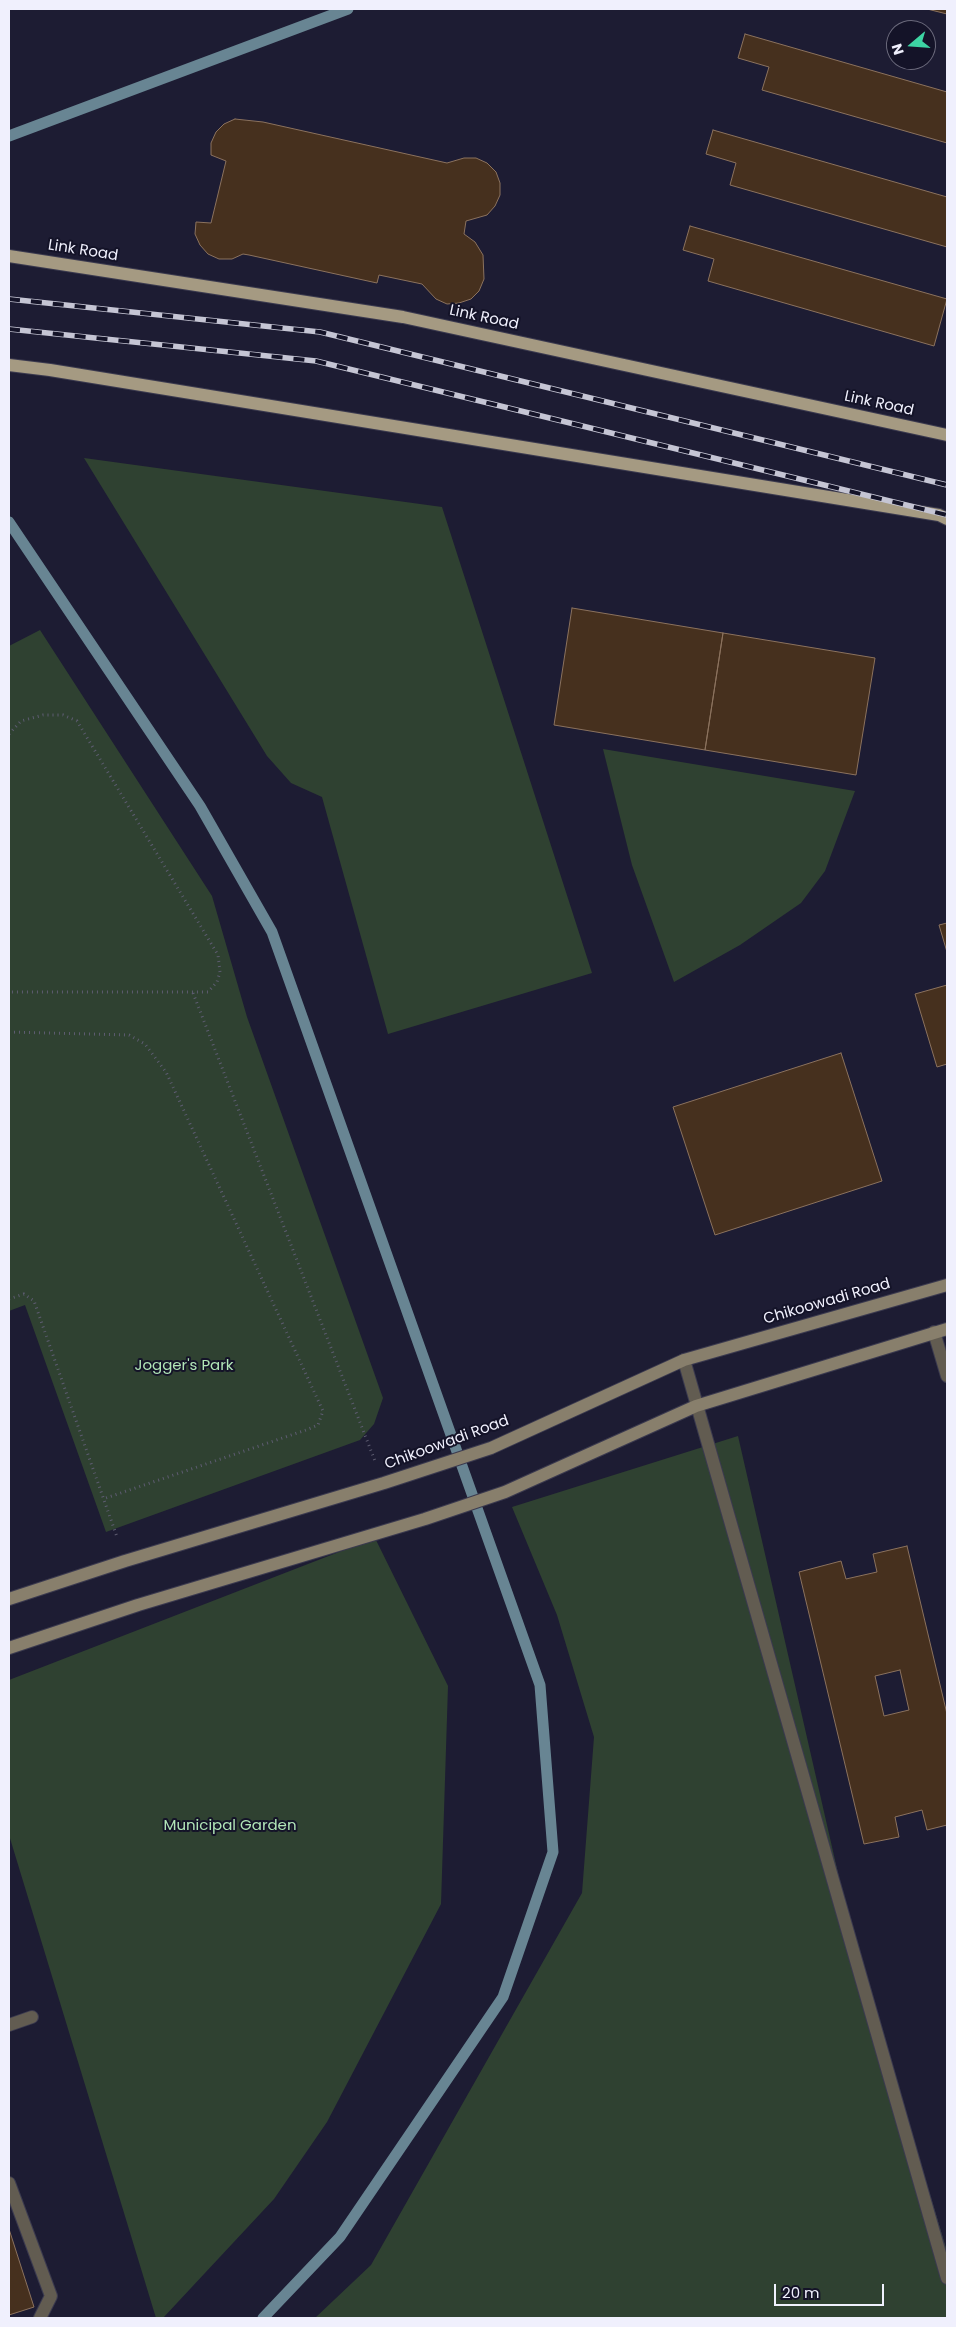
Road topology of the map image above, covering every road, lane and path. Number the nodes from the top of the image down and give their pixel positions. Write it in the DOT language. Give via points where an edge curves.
graph roads {
  1 [pos="9,256"];
  2 [pos="9,365"];
  3 [pos="947,435"];
  4 [pos="947,519"];
  5 [pos="9,734"];
  6 [pos="9,992"];
  7 [pos="193,993"];
  8 [pos="9,1032"];
  9 [pos="947,1285"];
  10 [pos="9,1299"];
  11 [pos="947,1329"];
  12 [pos="934,1332"];
  13 [pos="684,1360"];
  14 [pos="947,1376"];
  15 [pos="696,1406"];
  16 [pos="384,1483"];
  17 [pos="102,1499"];
  18 [pos="125,1561"];
  19 [pos="9,1599"];
  20 [pos="9,1648"];
  21 [pos="32,2017"];
  22 [pos="9,2025"];
  23 [pos="9,2183"];
  24 [pos="947,2278"];
  25 [pos="40,2318"];
  1 -- 3 [label="main road, Link Road" via="403,317"];
  2 -- 4 [label="main road" via="939,515"];
  5 -- 7 [label="path" via="21,721 43,715 63,715 77,721 218,956 218,982 208,992"];
  6 -- 7 [label="path"];
  7 -- 16 [label="path"];
  8 -- 17 [label="path" via="129,1035 145,1044 166,1072 323,1411 318,1425 306,1430"];
  9 -- 13 [label="street, Chikoowadi Road"];
  10 -- 17 [label="path" via="24,1294 34,1301"];
  11 -- 12 [label="street"];
  12 -- 14 [label="street"];
  12 -- 15 [label="street"];
  13 -- 15 [label="street"];
  13 -- 16 [label="street, Chikoowadi Road" via="491,1448"];
  15 -- 20 [label="street" via="506,1492"];
  15 -- 24 [label="street"];
  16 -- 18 [label="street, Chikoowadi Road"];
  17 -- 18 [label="path"];
  18 -- 19 [label="street, Chikoowadi Road"];
  21 -- 22 [label="street"];
  23 -- 25 [label="street" via="51,2296"];
}
